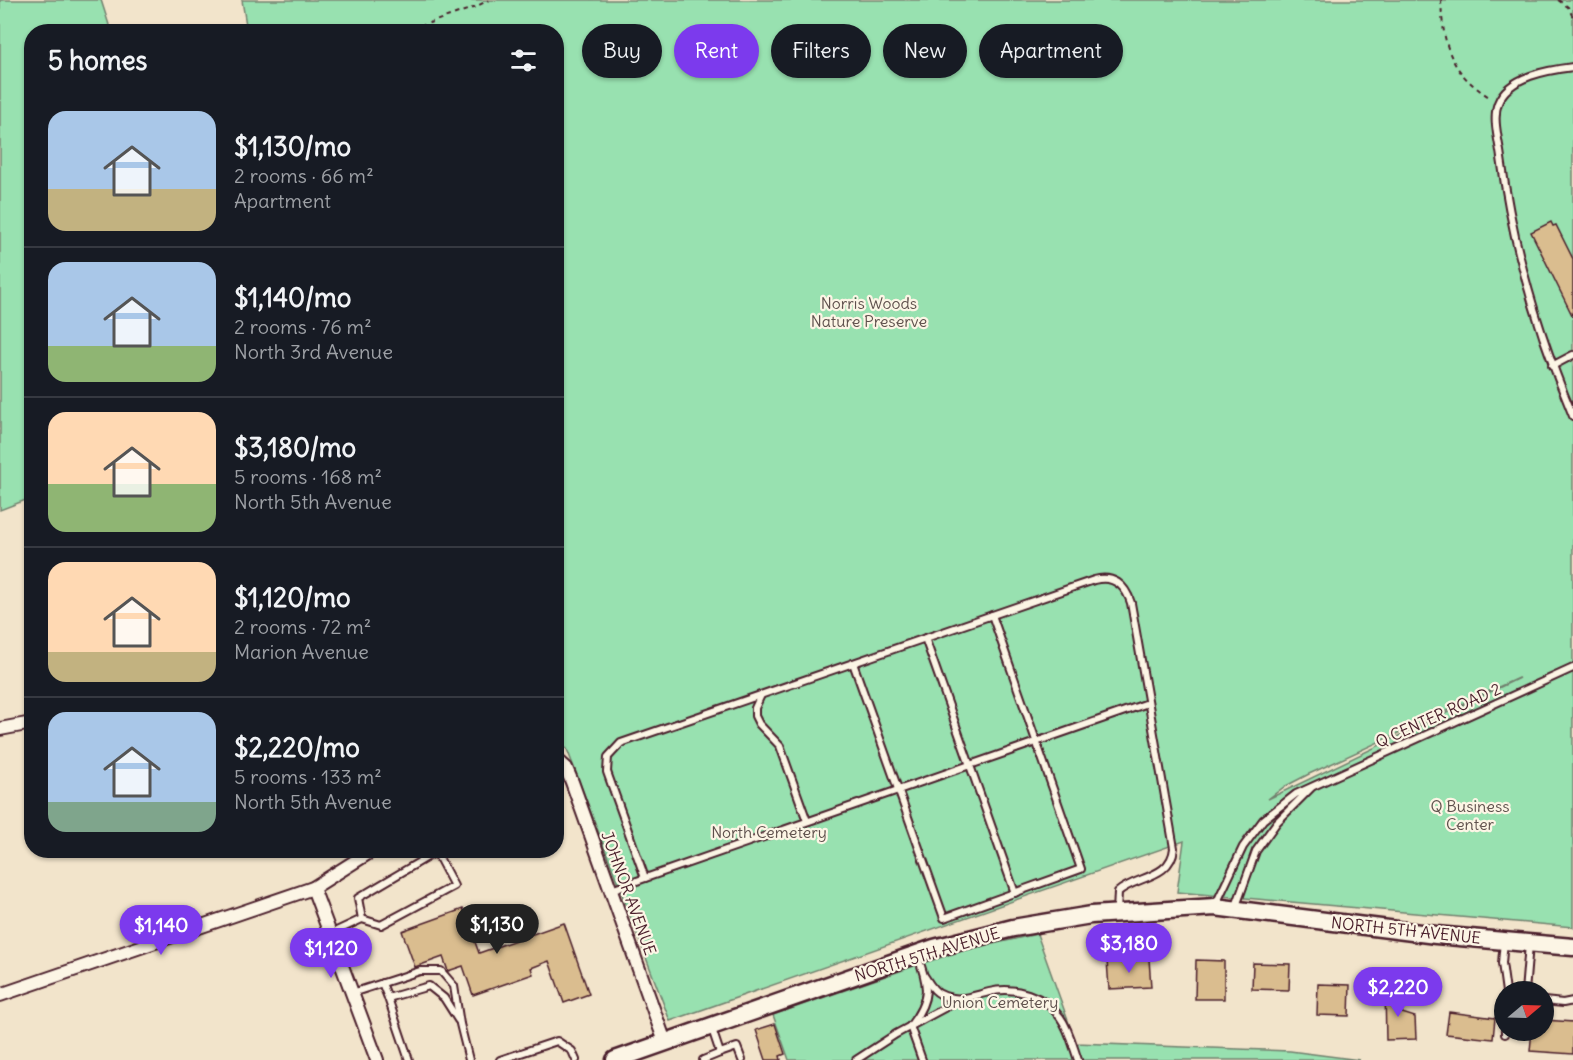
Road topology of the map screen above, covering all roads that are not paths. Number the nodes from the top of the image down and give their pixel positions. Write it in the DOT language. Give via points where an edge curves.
graph roads {
  1 [pos="1573,67"];
  2 [pos="1573,355"];
  3 [pos="1552,366"];
  4 [pos="1573,417"];
  5 [pos="992,615"];
  6 [pos="925,638"];
  7 [pos="853,663"];
  8 [pos="1573,668"];
  9 [pos="761,694"];
  10 [pos="1148,703"];
  11 [pos="24,724"];
  12 [pos="0,729"];
  13 [pos="1035,742"];
  14 [pos="969,765"];
  15 [pos="564,766"];
  16 [pos="1314,786"];
  17 [pos="897,790"];
  18 [pos="807,821"];
  19 [pos="360,858"];
  20 [pos="424,858"];
  21 [pos="439,858"];
  22 [pos="645,878"];
  23 [pos="313,888"];
  24 [pos="611,890"];
  25 [pos="1015,893"];
  26 [pos="1215,907"];
  27 [pos="1235,909"];
  28 [pos="1117,913"];
  29 [pos="362,919"];
  30 [pos="330,934"];
  31 [pos="1504,941"];
  32 [pos="1529,943"];
  33 [pos="1573,947"];
  34 [pos="917,954"];
  35 [pos="925,977"];
  36 [pos="1504,981"];
  37 [pos="1526,981"];
  38 [pos="382,983"];
  39 [pos="352,993"];
  40 [pos="0,995"];
  41 [pos="388,998"];
  42 [pos="961,999"];
  43 [pos="1573,1001"];
  44 [pos="1554,1002"];
  45 [pos="460,1024"];
  46 [pos="711,1025"];
  47 [pos="910,1026"];
  48 [pos="664,1042"];
  49 [pos="720,1053"];
  50 [pos="620,1059"];
  51 [pos="377,1060"];
  52 [pos="409,1060"];
  53 [pos="469,1060"];
  54 [pos="500,1060"];
  55 [pos="576,1060"];
  56 [pos="703,1060"];
  57 [pos="742,1060"];
  58 [pos="856,1060"];
  59 [pos="922,1060"];
  60 [pos="1078,1060"];
  1 -- 3 [label="lane" via="1538,74 1508,89 1498,103 1496,118 1522,273"];
  2 -- 3 [label="lane"];
  3 -- 4 [label="lane"];
  5 -- 6 [label="lane"];
  5 -- 10 [label="lane" via="1101,578 1115,580 1126,589 1131,603"];
  5 -- 13 [label="lane"];
  6 -- 7 [label="lane"];
  6 -- 14 [label="lane"];
  7 -- 9 [label="lane"];
  7 -- 17 [label="lane"];
  8 -- 16 [label="lane, Q CENTER ROAD 2"];
  9 -- 18 [label="lane" via="755,716 780,746"];
  9 -- 22 [label="lane" via="629,740 608,757 607,772"];
  10 -- 13 [label="lane"];
  10 -- 28 [label="lane" via="1174,849 1160,872 1120,889 1116,896"];
  11 -- 12 [label="street"];
  13 -- 14 [label="lane"];
  13 -- 25 [label="lane" via="1081,869"];
  14 -- 17 [label="lane"];
  14 -- 25 [label="lane"];
  15 -- 24 [label="street, JOHNOR AVENUE"];
  16 -- 26 [label="lane, Q CENTER ROAD 2" via="1296,794 1263,820 1243,848"];
  16 -- 27 [label="lane" via="1277,822 1256,851"];
  17 -- 18 [label="lane"];
  17 -- 25 [label="lane" via="944,918"];
  18 -- 22 [label="lane"];
  19 -- 23 [label="street"];
  20 -- 29 [label="lane" via="358,898"];
  21 -- 29 [label="lane" via="454,886 381,925"];
  22 -- 24 [label="lane"];
  23 -- 30 [label="street"];
  23 -- 40 [label="street"];
  24 -- 48 [label="street, JOHNOR AVENUE"];
  26 -- 27 [label="main road, NORTH 5TH AVENUE"];
  26 -- 28 [label="main road, NORTH 5TH AVENUE"];
  27 -- 31 [label="main road, NORTH 5TH AVENUE"];
  28 -- 34 [label="main road, NORTH 5TH AVENUE" via="1023,926"];
  29 -- 30 [label="lane"];
  30 -- 39 [label="street"];
  31 -- 32 [label="main road, NORTH 5TH AVENUE"];
  31 -- 36 [label="lane"];
  32 -- 33 [label="main road, NORTH 5TH AVENUE"];
  32 -- 37 [label="lane"];
  34 -- 35 [label="lane"];
  34 -- 46 [label="main road, NORTH 5TH AVENUE"];
  35 -- 42 [label="lane" via="938,994"];
  35 -- 47 [label="lane" via="923,1006"];
  38 -- 39 [label="lane"];
  38 -- 41 [label="lane"];
  38 -- 45 [label="lane" via="420,971 441,971 454,986"];
  39 -- 51 [label="street"];
  41 -- 45 [label="lane" via="429,986 444,998"];
  41 -- 52 [label="lane"];
  42 -- 47 [label="lane"];
  42 -- 60 [label="lane" via="1000,990 1034,996 1060,1016"];
  43 -- 44 [label="lane"];
  45 -- 53 [label="lane"];
  46 -- 48 [label="main road, NORTH 5TH AVENUE"];
  46 -- 49 [label="lane"];
  47 -- 58 [label="lane"];
  47 -- 59 [label="lane"];
  48 -- 50 [label="main road, NORTH 5TH AVENUE"];
  49 -- 56 [label="lane"];
  49 -- 57 [label="lane" via="738,1047"];
  54 -- 55 [label="lane" via="557,1041 572,1051"];
}
